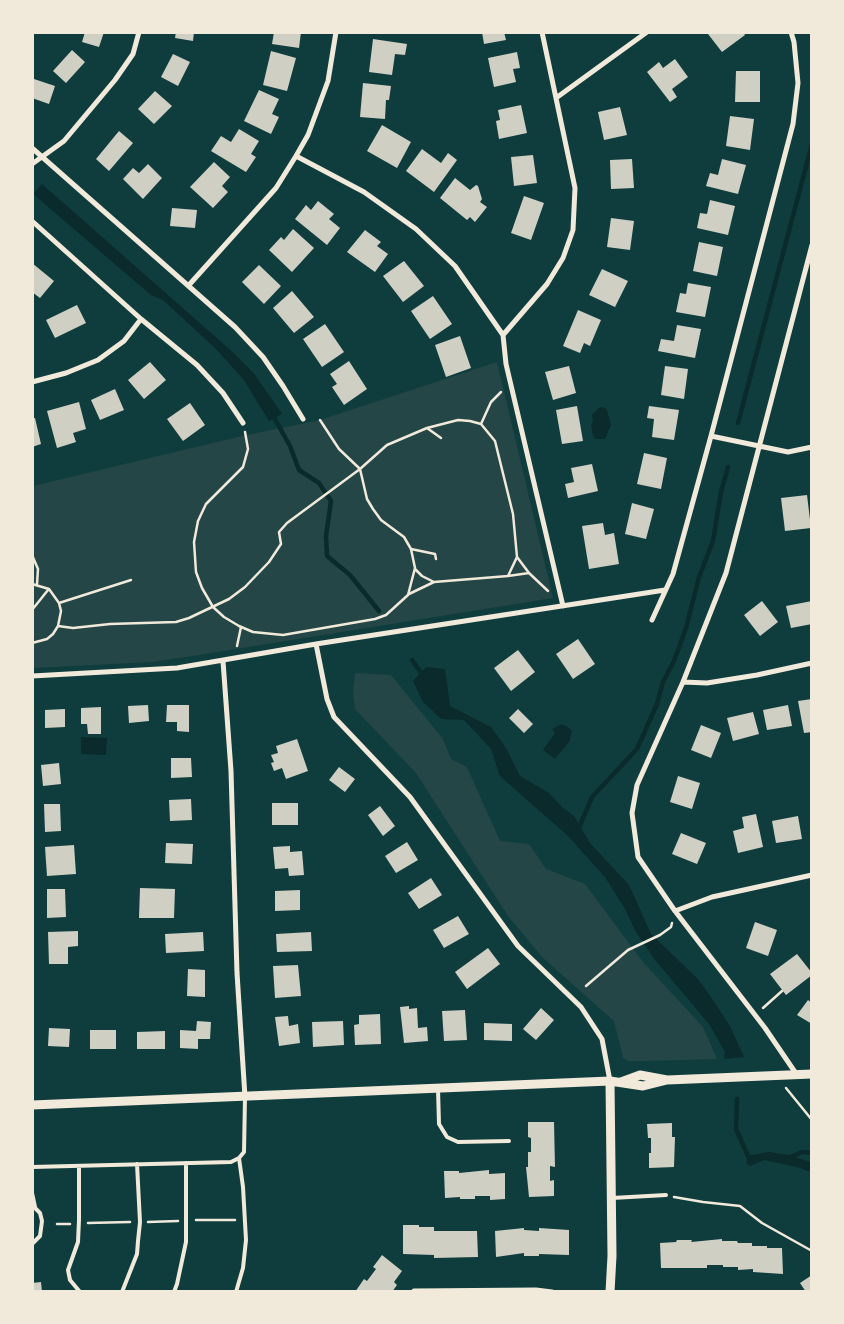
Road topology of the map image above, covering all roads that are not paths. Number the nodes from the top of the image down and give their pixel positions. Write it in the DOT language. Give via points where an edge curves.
graph roads {
  1 [pos="139,32"];
  2 [pos="336,32"];
  3 [pos="542,32"];
  4 [pos="646,32"];
  5 [pos="791,32"];
  6 [pos="556,98"];
  7 [pos="32,148"];
  8 [pos="296,156"];
  9 [pos="43,158"];
  10 [pos="32,164"];
  11 [pos="32,221"];
  12 [pos="812,245"];
  13 [pos="809,261"];
  14 [pos="189,285"];
  15 [pos="142,319"];
  16 [pos="503,335"];
  17 [pos="32,382"];
  18 [pos="304,419"];
  19 [pos="243,423"];
  20 [pos="711,436"];
  21 [pos="758,446"];
  22 [pos="812,447"];
  23 [pos="665,590"];
  24 [pos="563,606"];
  25 [pos="652,620"];
  26 [pos="316,644"];
  27 [pos="223,661"];
  28 [pos="812,663"];
  29 [pos="32,676"];
  30 [pos="683,682"];
  31 [pos="812,875"];
  32 [pos="675,911"];
  33 [pos="812,1074"];
  34 [pos="797,1075"];
  35 [pos="614,1082"];
  36 [pos="438,1089"];
  37 [pos="245,1097"];
  38 [pos="32,1105"];
  39 [pos="509,1141"];
  40 [pos="239,1158"];
  41 [pos="186,1163"];
  42 [pos="137,1164"];
  43 [pos="79,1166"];
  44 [pos="32,1167"];
  45 [pos="32,1193"];
  46 [pos="666,1195"];
  47 [pos="612,1198"];
  48 [pos="34,1206"];
  49 [pos="32,1244"];
  50 [pos="414,1291"];
  51 [pos="80,1292"];
  52 [pos="122,1292"];
  53 [pos="174,1292"];
  54 [pos="236,1292"];
  55 [pos="552,1292"];
  56 [pos="610,1292"];
  1 -- 9 [label="street" via="133,54 115,80 64,141"];
  2 -- 8 [label="street" via="328,81 308,135"];
  3 -- 6 [label="street"];
  4 -- 6 [label="street"];
  5 -- 20 [label="street" via="798,83 793,124"];
  6 -- 16 [label="street" via="575,188 573,230 563,258 547,284"];
  7 -- 9 [label="street"];
  8 -- 14 [label="street" via="276,188"];
  8 -- 16 [label="street" via="364,192 416,229 455,266"];
  9 -- 10 [label="street"];
  9 -- 14 [label="street"];
  11 -- 15 [label="street"];
  12 -- 13 [label="street"];
  13 -- 21 [label="street"];
  14 -- 18 [label="street" via="235,326 263,357"];
  15 -- 17 [label="street" via="124,341 98,360 66,374"];
  15 -- 19 [label="street" via="197,366 223,393"];
  16 -- 24 [label="street" via="506,364"];
  20 -- 21 [label="street"];
  20 -- 23 [label="street" via="673,574"];
  21 -- 22 [label="street" via="788,452"];
  21 -- 30 [label="street" via="726,573"];
  23 -- 24 [label="street"];
  23 -- 25 [label="street"];
  24 -- 26 [label="street"];
  26 -- 27 [label="street"];
  26 -- 35 [label="street" via="334,717 410,797 518,946 581,1007 602,1039"];
  27 -- 29 [label="street" via="178,668"];
  27 -- 37 [label="street"];
  28 -- 30 [label="street" via="708,683"];
  30 -- 32 [label="street" via="637,785 632,813 638,857"];
  31 -- 32 [label="street" via="712,897"];
  32 -- 34 [label="street"];
  33 -- 34 [label="street"];
  34 -- 35 [label="street" via="667,1080 640,1075"];
  35 -- 36 [label="street"];
  35 -- 47 [label="street"];
  36 -- 37 [label="street"];
  36 -- 39 [label="lane" via="440,1124 447,1138 458,1142"];
  37 -- 38 [label="street"];
  37 -- 40 [label="lane" via="244,1152"];
  40 -- 41 [label="lane" via="231,1162"];
  40 -- 54 [label="lane" via="246,1240"];
  41 -- 42 [label="lane"];
  41 -- 53 [label="lane" via="186,1242"];
  42 -- 43 [label="lane"];
  42 -- 52 [label="lane" via="140,1222 137,1254"];
  43 -- 44 [label="lane"];
  43 -- 51 [label="lane" via="78,1242 68,1270 70,1280"];
  45 -- 48 [label="lane"];
  46 -- 47 [label="lane"];
  47 -- 56 [label="street"];
  48 -- 49 [label="lane" via="40,1213 42,1228 40,1236"];
  50 -- 55 [label="street"];
}
